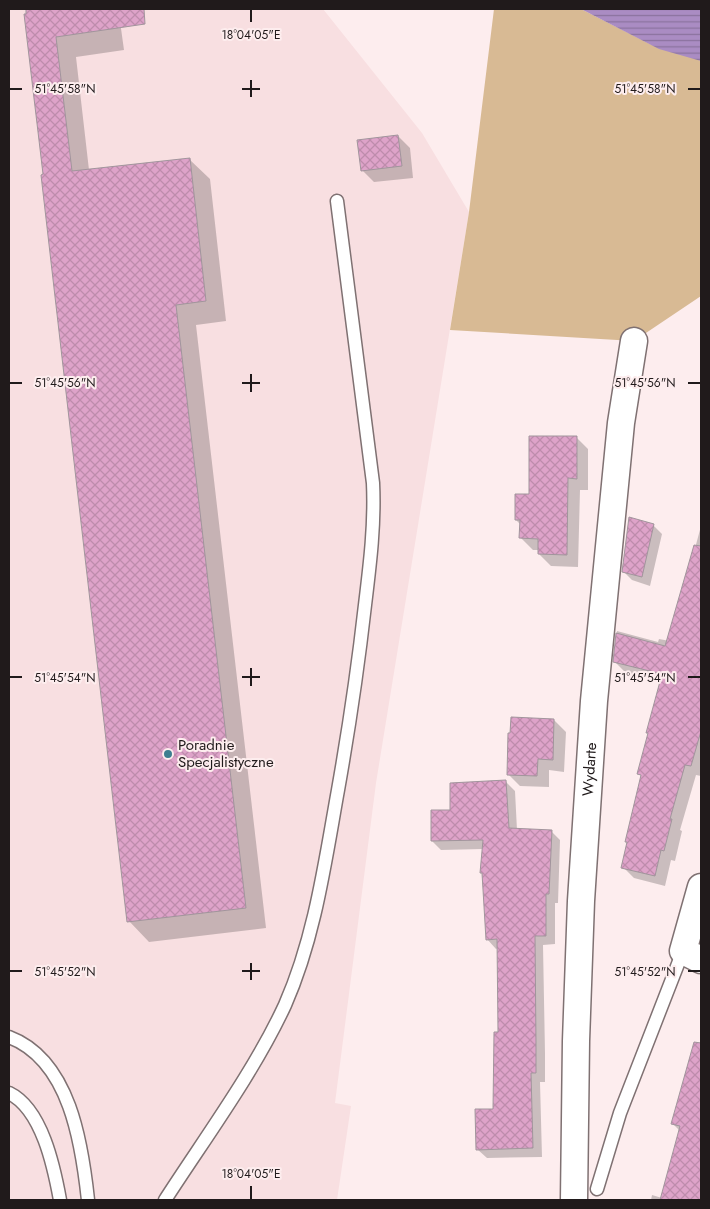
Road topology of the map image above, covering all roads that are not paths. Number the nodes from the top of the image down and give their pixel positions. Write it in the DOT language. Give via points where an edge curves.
graph roads {
  1 [pos="337,201"];
  2 [pos="634,341"];
  3 [pos="701,887"];
  4 [pos="692,956"];
  5 [pos="9,1037"];
  6 [pos="9,1093"];
  7 [pos="597,1189"];
  8 [pos="60,1200"];
  9 [pos="88,1200"];
  10 [pos="165,1200"];
  11 [pos="574,1200"];
  1 -- 10 [label="lane" via="374,512 349,728 319,892 298,971 284,1005 240,1084"];
  2 -- 11 [label="street, Wydarte" via="621,423 594,701 581,901"];
  3 -- 4 [label="street"];
  4 -- 7 [label="lane" via="620,1113"];
  5 -- 9 [label="lane" via="42,1060 65,1094 78,1134"];
  6 -- 8 [label="lane" via="24,1104 41,1132"];
}
